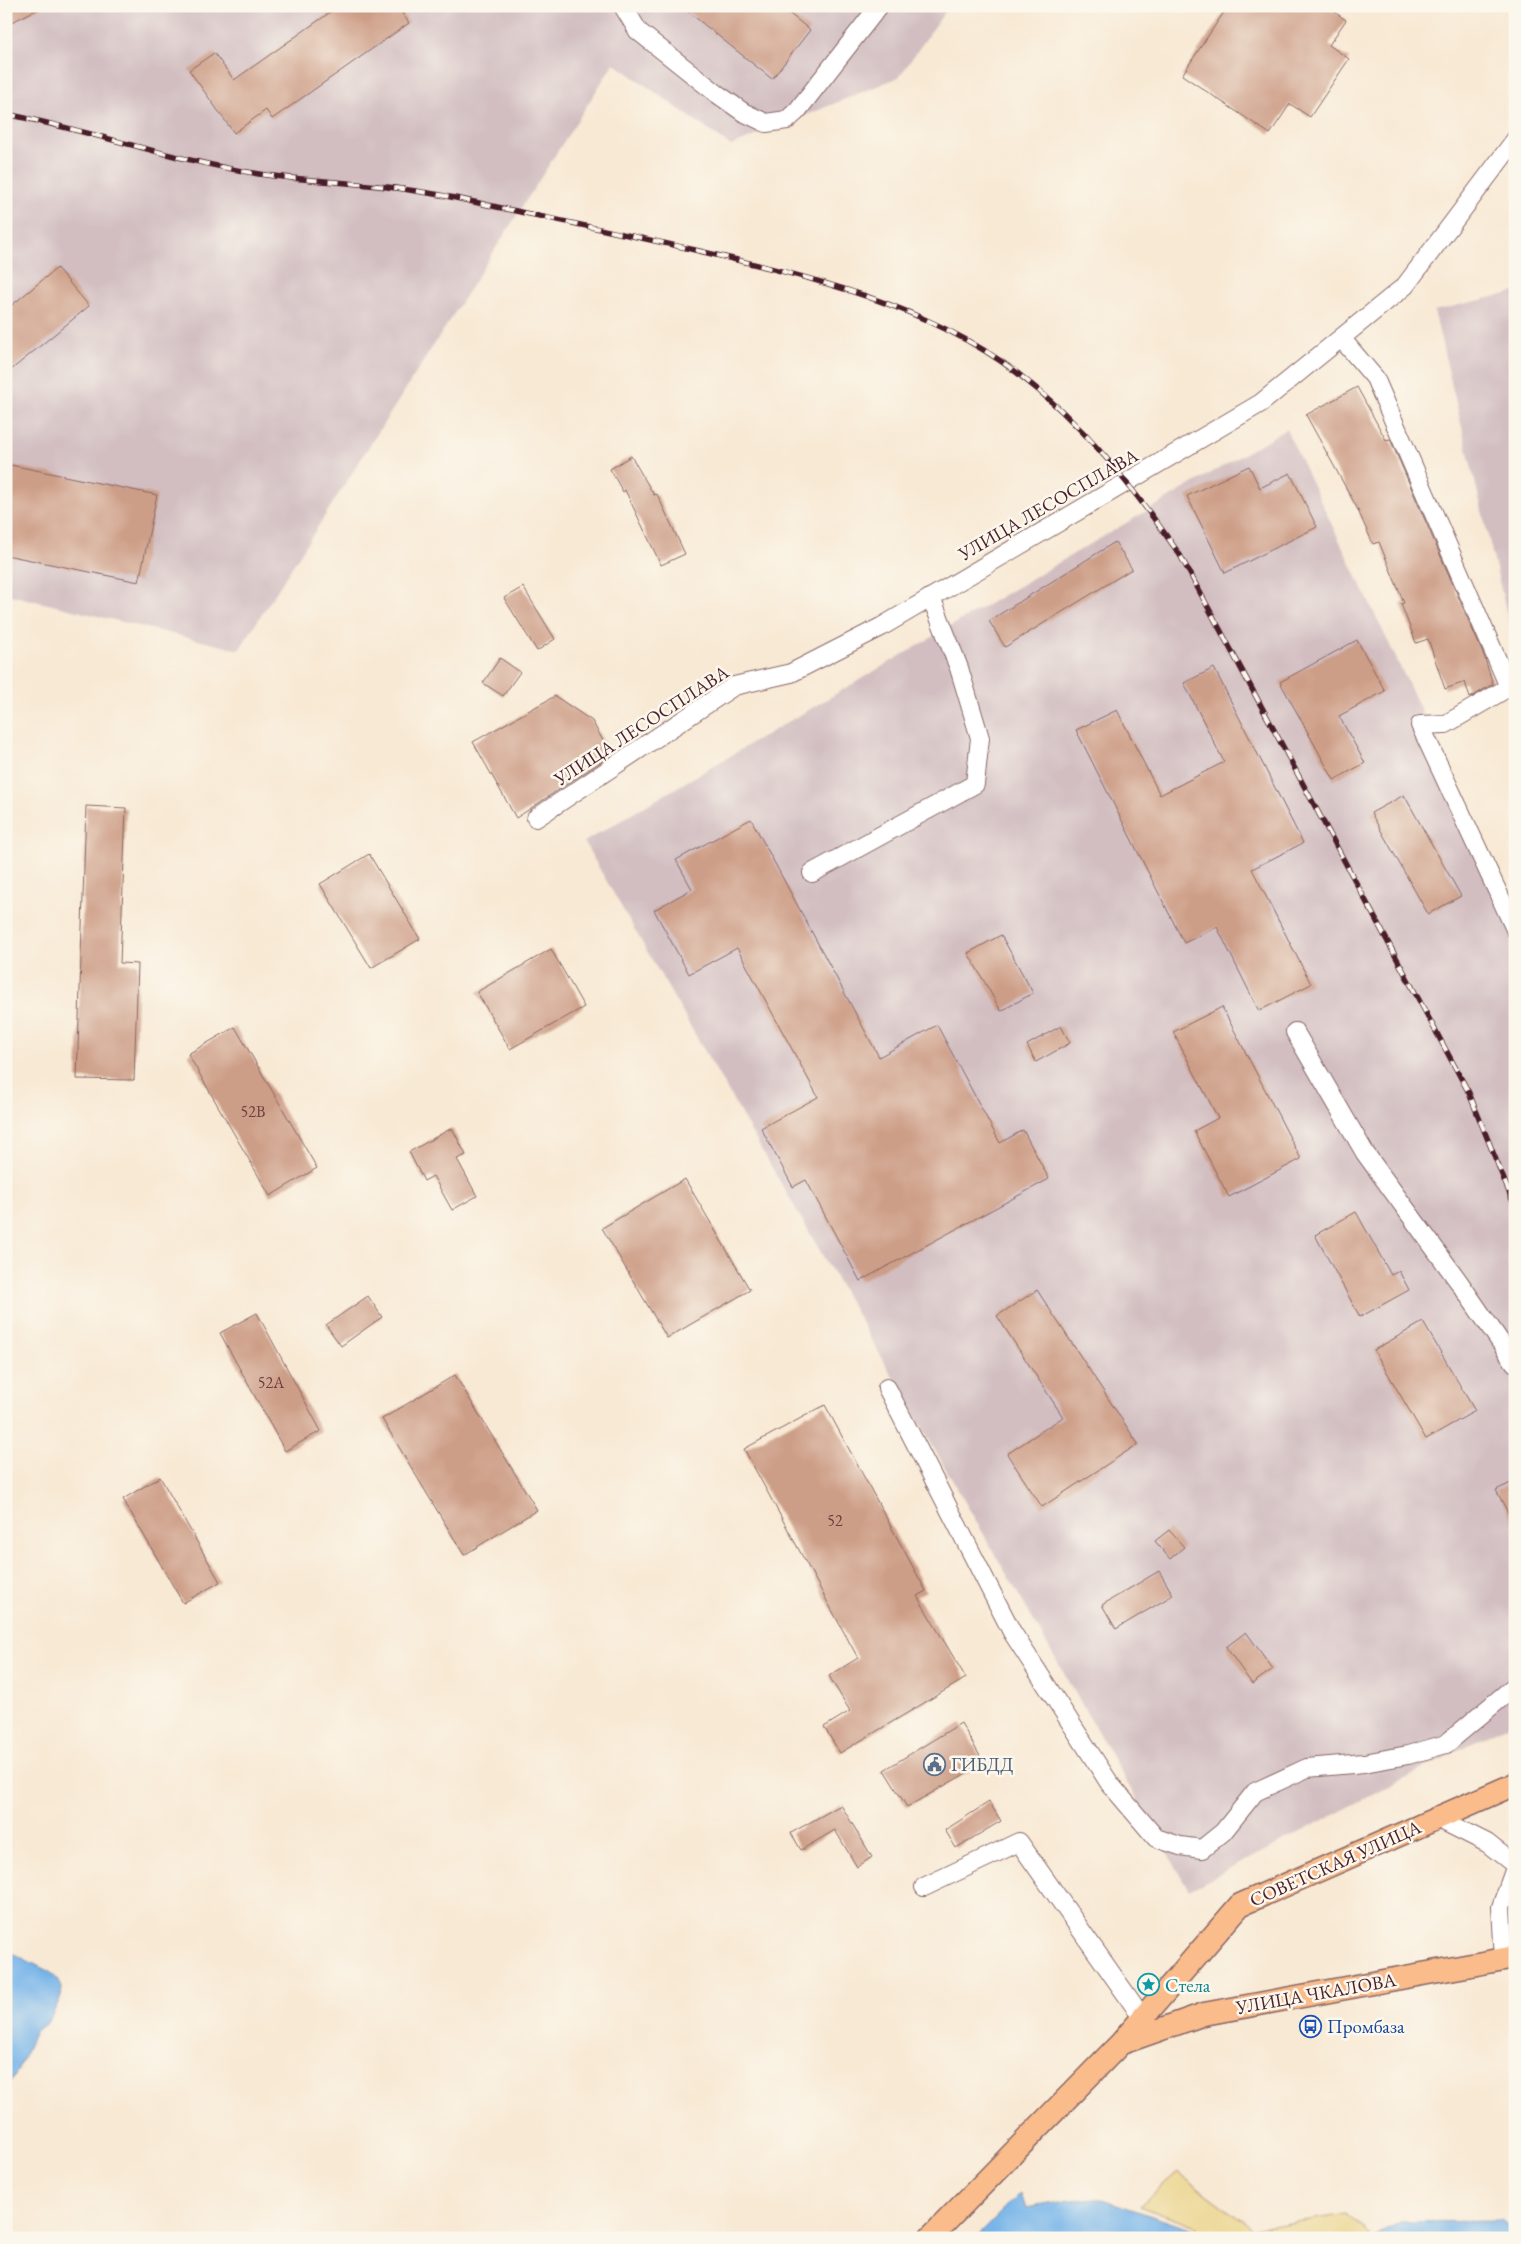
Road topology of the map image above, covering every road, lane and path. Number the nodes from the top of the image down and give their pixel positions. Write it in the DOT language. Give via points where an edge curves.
graph roads {
  1 [pos="623,6"];
  2 [pos="879,6"];
  3 [pos="1515,140"];
  4 [pos="1341,338"];
  5 [pos="931,598"];
  6 [pos="1512,688"];
  7 [pos="536,818"];
  8 [pos="812,872"];
  9 [pos="1515,929"];
  10 [pos="1295,1032"];
  11 [pos="1515,1363"];
  12 [pos="888,1388"];
  13 [pos="1515,1686"];
  14 [pos="1515,1784"];
  15 [pos="1437,1818"];
  16 [pos="1515,1867"];
  17 [pos="924,1887"];
  18 [pos="1509,1958"];
  19 [pos="1142,2017"];
  20 [pos="1121,2043"];
  21 [pos="930,2238"];
  1 -- 2 [label="street" via="638,32 716,93 766,123 787,120 797,111"];
  3 -- 4 [label="street, УЛИЦА ЛЕСОСПЛАВА" via="1405,286"];
  4 -- 5 [label="street, УЛИЦА ЛЕСОСПЛАВА" via="1261,403"];
  4 -- 6 [label="street" via="1375,378"];
  5 -- 7 [label="street, УЛИЦА ЛЕСОСПЛАВА" via="791,673 734,686"];
  5 -- 8 [label="street" via="959,668 980,738 976,784"];
  6 -- 9 [label="street" via="1446,724 1420,725"];
  10 -- 11 [label="street" via="1365,1153"];
  12 -- 13 [label="street" via="1012,1632 1110,1784 1156,1838 1180,1846 1202,1848 1223,1832 1255,1792 1308,1768 1408,1755 1446,1744"];
  14 -- 15 [label="main road, СОВЕТСКАЯ УЛИЦА"];
  15 -- 16 [label="street" via="1487,1843"];
  15 -- 19 [label="main road, СОВЕТСКАЯ УЛИЦА" via="1240,1905"];
  16 -- 18 [label="street" via="1501,1907"];
  17 -- 19 [label="street" via="1019,1842"];
  18 -- 20 [label="main road, УЛИЦА ЧКАЛОВА" via="1204,2014"];
  19 -- 20 [label="main road, СОВЕТСКАЯ УЛИЦА"];
  20 -- 21 [label="main road, СОВЕТСКАЯ УЛИЦА"];
}
